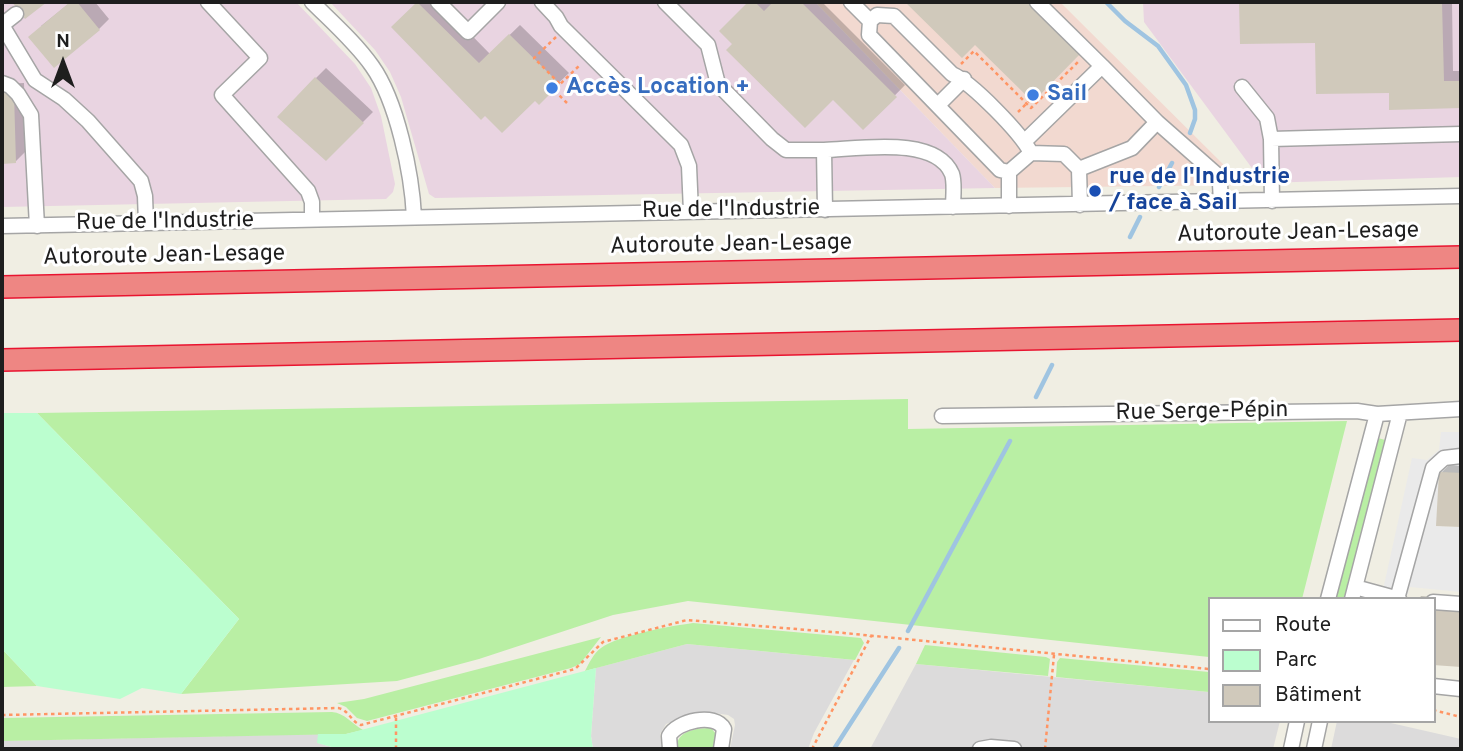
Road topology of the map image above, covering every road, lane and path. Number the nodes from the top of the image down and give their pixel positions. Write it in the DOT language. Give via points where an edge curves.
graph roads {
  1 [pos="208,2"];
  2 [pos="312,2"];
  3 [pos="438,2"];
  4 [pos="498,2"];
  5 [pos="542,2"];
  6 [pos="665,2"];
  7 [pos="850,2"];
  8 [pos="1037,2"];
  9 [pos="16,14"];
  10 [pos="870,21"];
  11 [pos="564,29"];
  12 [pos="1080,60"];
  13 [pos="585,61"];
  14 [pos="1102,66"];
  15 [pos="960,75"];
  16 [pos="2,83"];
  17 [pos="560,85"];
  18 [pos="1242,87"];
  19 [pos="567,103"];
  20 [pos="938,105"];
  21 [pos="1157,122"];
  22 [pos="1461,134"];
  23 [pos="1271,139"];
  24 [pos="1028,147"];
  25 [pos="824,150"];
  26 [pos="1079,169"];
  27 [pos="1009,172"];
  28 [pos="1461,196"];
  29 [pos="1272,201"];
  30 [pos="1221,202"];
  31 [pos="1080,205"];
  32 [pos="1009,206"];
  33 [pos="953,207"];
  34 [pos="825,210"];
  35 [pos="691,212"];
  36 [pos="414,217"];
  37 [pos="312,219"];
  38 [pos="146,223"];
  39 [pos="2,226"];
  40 [pos="37,226"];
  41 [pos="1461,257"];
  42 [pos="2,287"];
  43 [pos="1461,330"];
  44 [pos="2,360"];
  45 [pos="1461,409"];
  46 [pos="1400,413"];
  47 [pos="1377,414"];
  48 [pos="942,416"];
  49 [pos="1461,456"];
  50 [pos="1353,593"];
  51 [pos="1329,597"];
  52 [pos="1383,597"];
  53 [pos="1399,597"];
  54 [pos="1435,602"];
  55 [pos="1461,604"];
  56 [pos="871,636"];
  57 [pos="1054,655"];
  58 [pos="1208,669"];
  59 [pos="1435,686"];
  60 [pos="1461,689"];
  61 [pos="1435,710"];
  62 [pos="2,715"];
  63 [pos="396,716"];
  64 [pos="1461,717"];
  65 [pos="1297,723"];
  66 [pos="1320,723"];
  67 [pos="396,749"];
  68 [pos="670,749"];
  69 [pos="721,749"];
  70 [pos="812,749"];
  71 [pos="980,749"];
  72 [pos="1014,749"];
  73 [pos="1045,749"];
  74 [pos="1291,749"];
  75 [pos="1314,749"];
  1 -- 37 [label="street" via="260,58 222,95 308,191"];
  2 -- 36 [label="street" via="365,57 383,84 400,137"];
  3 -- 4 [label="street" via="468,32"];
  5 -- 11 [label="street"];
  6 -- 25 [label="street" via="708,45 718,84 772,139 786,150"];
  7 -- 10 [label="street"];
  8 -- 14 [label="street"];
  9 -- 38 [label="street" via="2,25 19,55 35,80 88,121 141,181"];
  10 -- 15 [label="street" via="877,15 894,16 952,74"];
  10 -- 20 [label="street" via="869,35"];
  11 -- 17 [label="path" via="534,58"];
  11 -- 35 [label="street" via="681,145 689,166"];
  12 -- 15 [label="path" via="1031,108 974,51"];
  13 -- 17 [label="path"];
  14 -- 21 [label="street"];
  14 -- 24 [label="street"];
  15 -- 20 [label="street"];
  15 -- 24 [label="street"];
  16 -- 40 [label="street" via="18,94 31,115"];
  17 -- 19 [label="path" via="554,90"];
  18 -- 23 [label="street" via="1267,118"];
  20 -- 27 [label="street" via="1000,170"];
  21 -- 26 [label="street" via="1132,148"];
  21 -- 30 [label="street" via="1216,174"];
  22 -- 23 [label="street"];
  23 -- 29 [label="street"];
  24 -- 26 [label="street" via="1064,154"];
  24 -- 27 [label="street"];
  25 -- 33 [label="street" via="906,147 928,151 951,174"];
  25 -- 34 [label="street"];
  26 -- 31 [label="street"];
  27 -- 32 [label="street"];
  28 -- 29 [label="street, Rue de l'Industrie"];
  29 -- 30 [label="street, Rue de l'Industrie"];
  30 -- 31 [label="street, Rue de l'Industrie"];
  31 -- 32 [label="street, Rue de l'Industrie"];
  32 -- 33 [label="street, Rue de l'Industrie"];
  33 -- 34 [label="street, Rue de l'Industrie"];
  34 -- 35 [label="street, Rue de l'Industrie"];
  35 -- 36 [label="street, Rue de l'Industrie"];
  36 -- 37 [label="street, Rue de l'Industrie"];
  37 -- 38 [label="street, Rue de l'Industrie"];
  38 -- 40 [label="street, Rue de l'Industrie"];
  39 -- 40 [label="street, Rue de l'Industrie"];
  41 -- 42 [label="highway, Autoroute Jean-Lesage"];
  43 -- 44 [label="highway"];
  45 -- 46 [label="street, Rue Serge-Pépin"];
  46 -- 47 [label="street, Rue Serge-Pépin"];
  46 -- 50 [label="street"];
  47 -- 48 [label="street, Rue Serge-Pépin"];
  47 -- 51 [label="street"];
  49 -- 53 [label="street" via="1444,458 1433,468"];
  50 -- 52 [label="street"];
  54 -- 55 [label="street"];
  56 -- 57 [label="path"];
  56 -- 63 [label="path" via="679,621 603,642 575,669"];
  56 -- 70 [label="path"];
  57 -- 58 [label="path"];
  57 -- 73 [label="path"];
  59 -- 60 [label="street"];
  61 -- 64 [label="path"];
  62 -- 63 [label="path" via="327,708 343,709 360,725"];
  63 -- 67 [label="path"];
  65 -- 74 [label="street"];
  66 -- 75 [label="street"];
  68 -- 69 [label="street" via="669,736 675,728 715,720 724,729"];
  71 -- 72 [label="street"];
}
